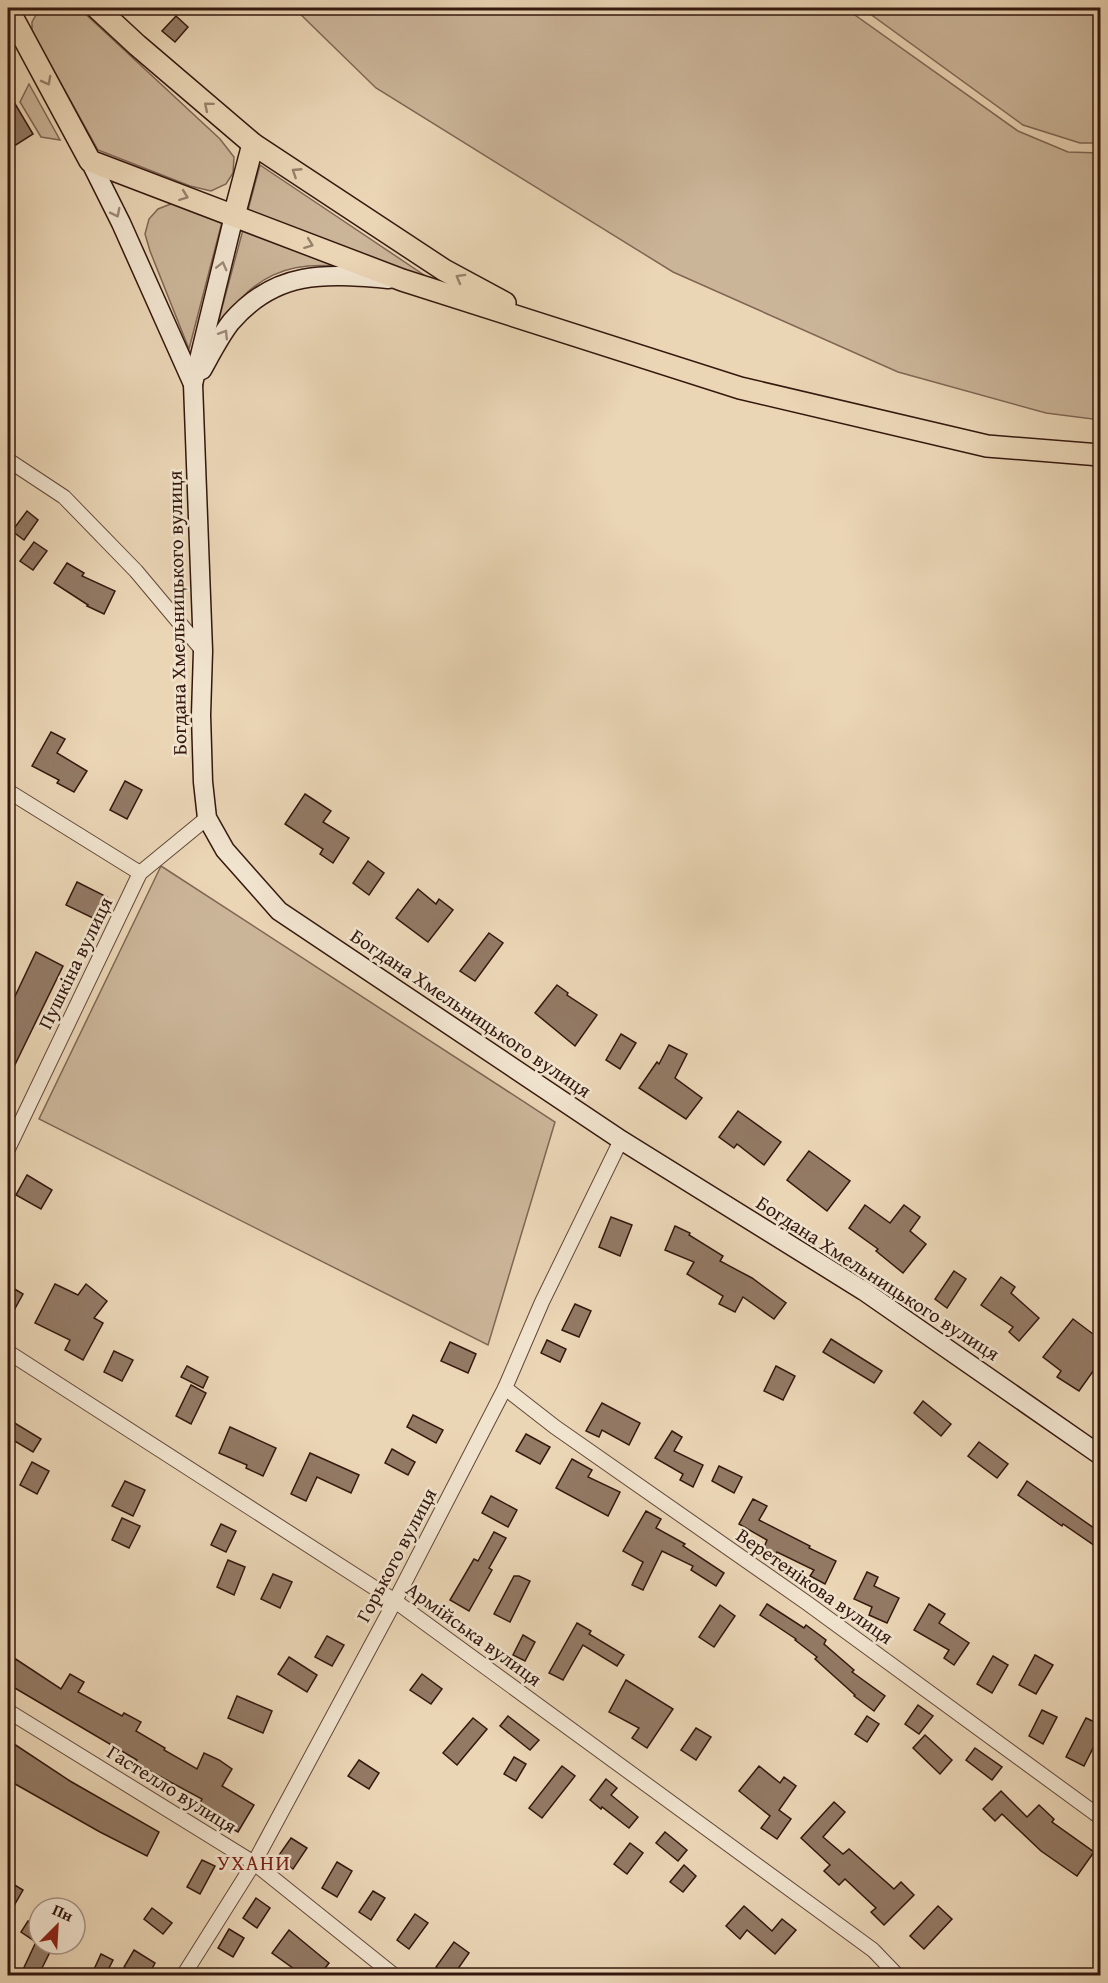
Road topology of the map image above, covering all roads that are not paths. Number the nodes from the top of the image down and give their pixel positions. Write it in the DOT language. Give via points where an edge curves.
graph roads {
  1 [pos="26,8"];
  2 [pos="97,8"];
  3 [pos="8,9"];
  4 [pos="19,30"];
  5 [pos="253,144"];
  6 [pos="90,161"];
  7 [pos="234,216"];
  8 [pos="402,280"];
  9 [pos="548,326"];
  10 [pos="193,384"];
  11 [pos="1101,455"];
  12 [pos="8,460"];
  13 [pos="203,651"];
  14 [pos="8,790"];
  15 [pos="207,818"];
  16 [pos="140,873"];
  17 [pos="621,1140"];
  18 [pos="8,1149"];
  19 [pos="8,1352"];
  20 [pos="506,1388"];
  21 [pos="1101,1455"];
  22 [pos="395,1601"];
  23 [pos="8,1711"];
  24 [pos="1101,1816"];
  25 [pos="254,1863"];
  26 [pos="183,1976"];
  27 [pos="395,1976"];
  28 [pos="898,1976"];
  1 -- 4 [label="main road"];
  5 -- 2 [label="main road, one-way"];
  3 -- 4 [label="main road"];
  4 -- 6 [label="main road, one-way"];
  5 -- 7 [label="main road"];
  9 -- 5 [label="main road, one-way" via="444,270"];
  6 -- 7 [label="main road, one-way"];
  6 -- 10 [label="street, one-way"];
  7 -- 8 [label="main road, one-way"];
  10 -- 7 [label="street, one-way"];
  8 -- 9 [label="main road"];
  10 -- 8 [label="street, one-way" via="230,324 272,289 301,278 334,274"];
  9 -- 11 [label="main road" via="740,388 987,446"];
  10 -- 13 [label="street, Богдана Хмельницького вулиця"];
  12 -- 13 [label="street" via="64,497 136,571"];
  13 -- 15 [label="street, Богдана Хмельницького вулиця" via="201,715"];
  14 -- 16 [label="street"];
  15 -- 16 [label="street, Пушкіна вулиця"];
  15 -- 17 [label="street, Богдана Хмельницького вулиця" via="225,850 279,911"];
  16 -- 18 [label="street, Пушкіна вулиця"];
  17 -- 20 [label="street, Горького вулиця" via="542,1302"];
  17 -- 21 [label="street, Богдана Хмельницького вулиця" via="864,1291"];
  19 -- 22 [label="street, Армійська вулиця"];
  20 -- 22 [label="street, Горького вулиця"];
  20 -- 24 [label="street, Веретенікова вулиця" via="555,1427"];
  22 -- 25 [label="street, Горького вулиця"];
  22 -- 28 [label="street, Армійська вулиця" via="873,1950"];
  23 -- 25 [label="street, Гастелло вулиця"];
  25 -- 26 [label="street, Горького вулиця"];
  25 -- 27 [label="street, Гастелло вулиця"];
}
